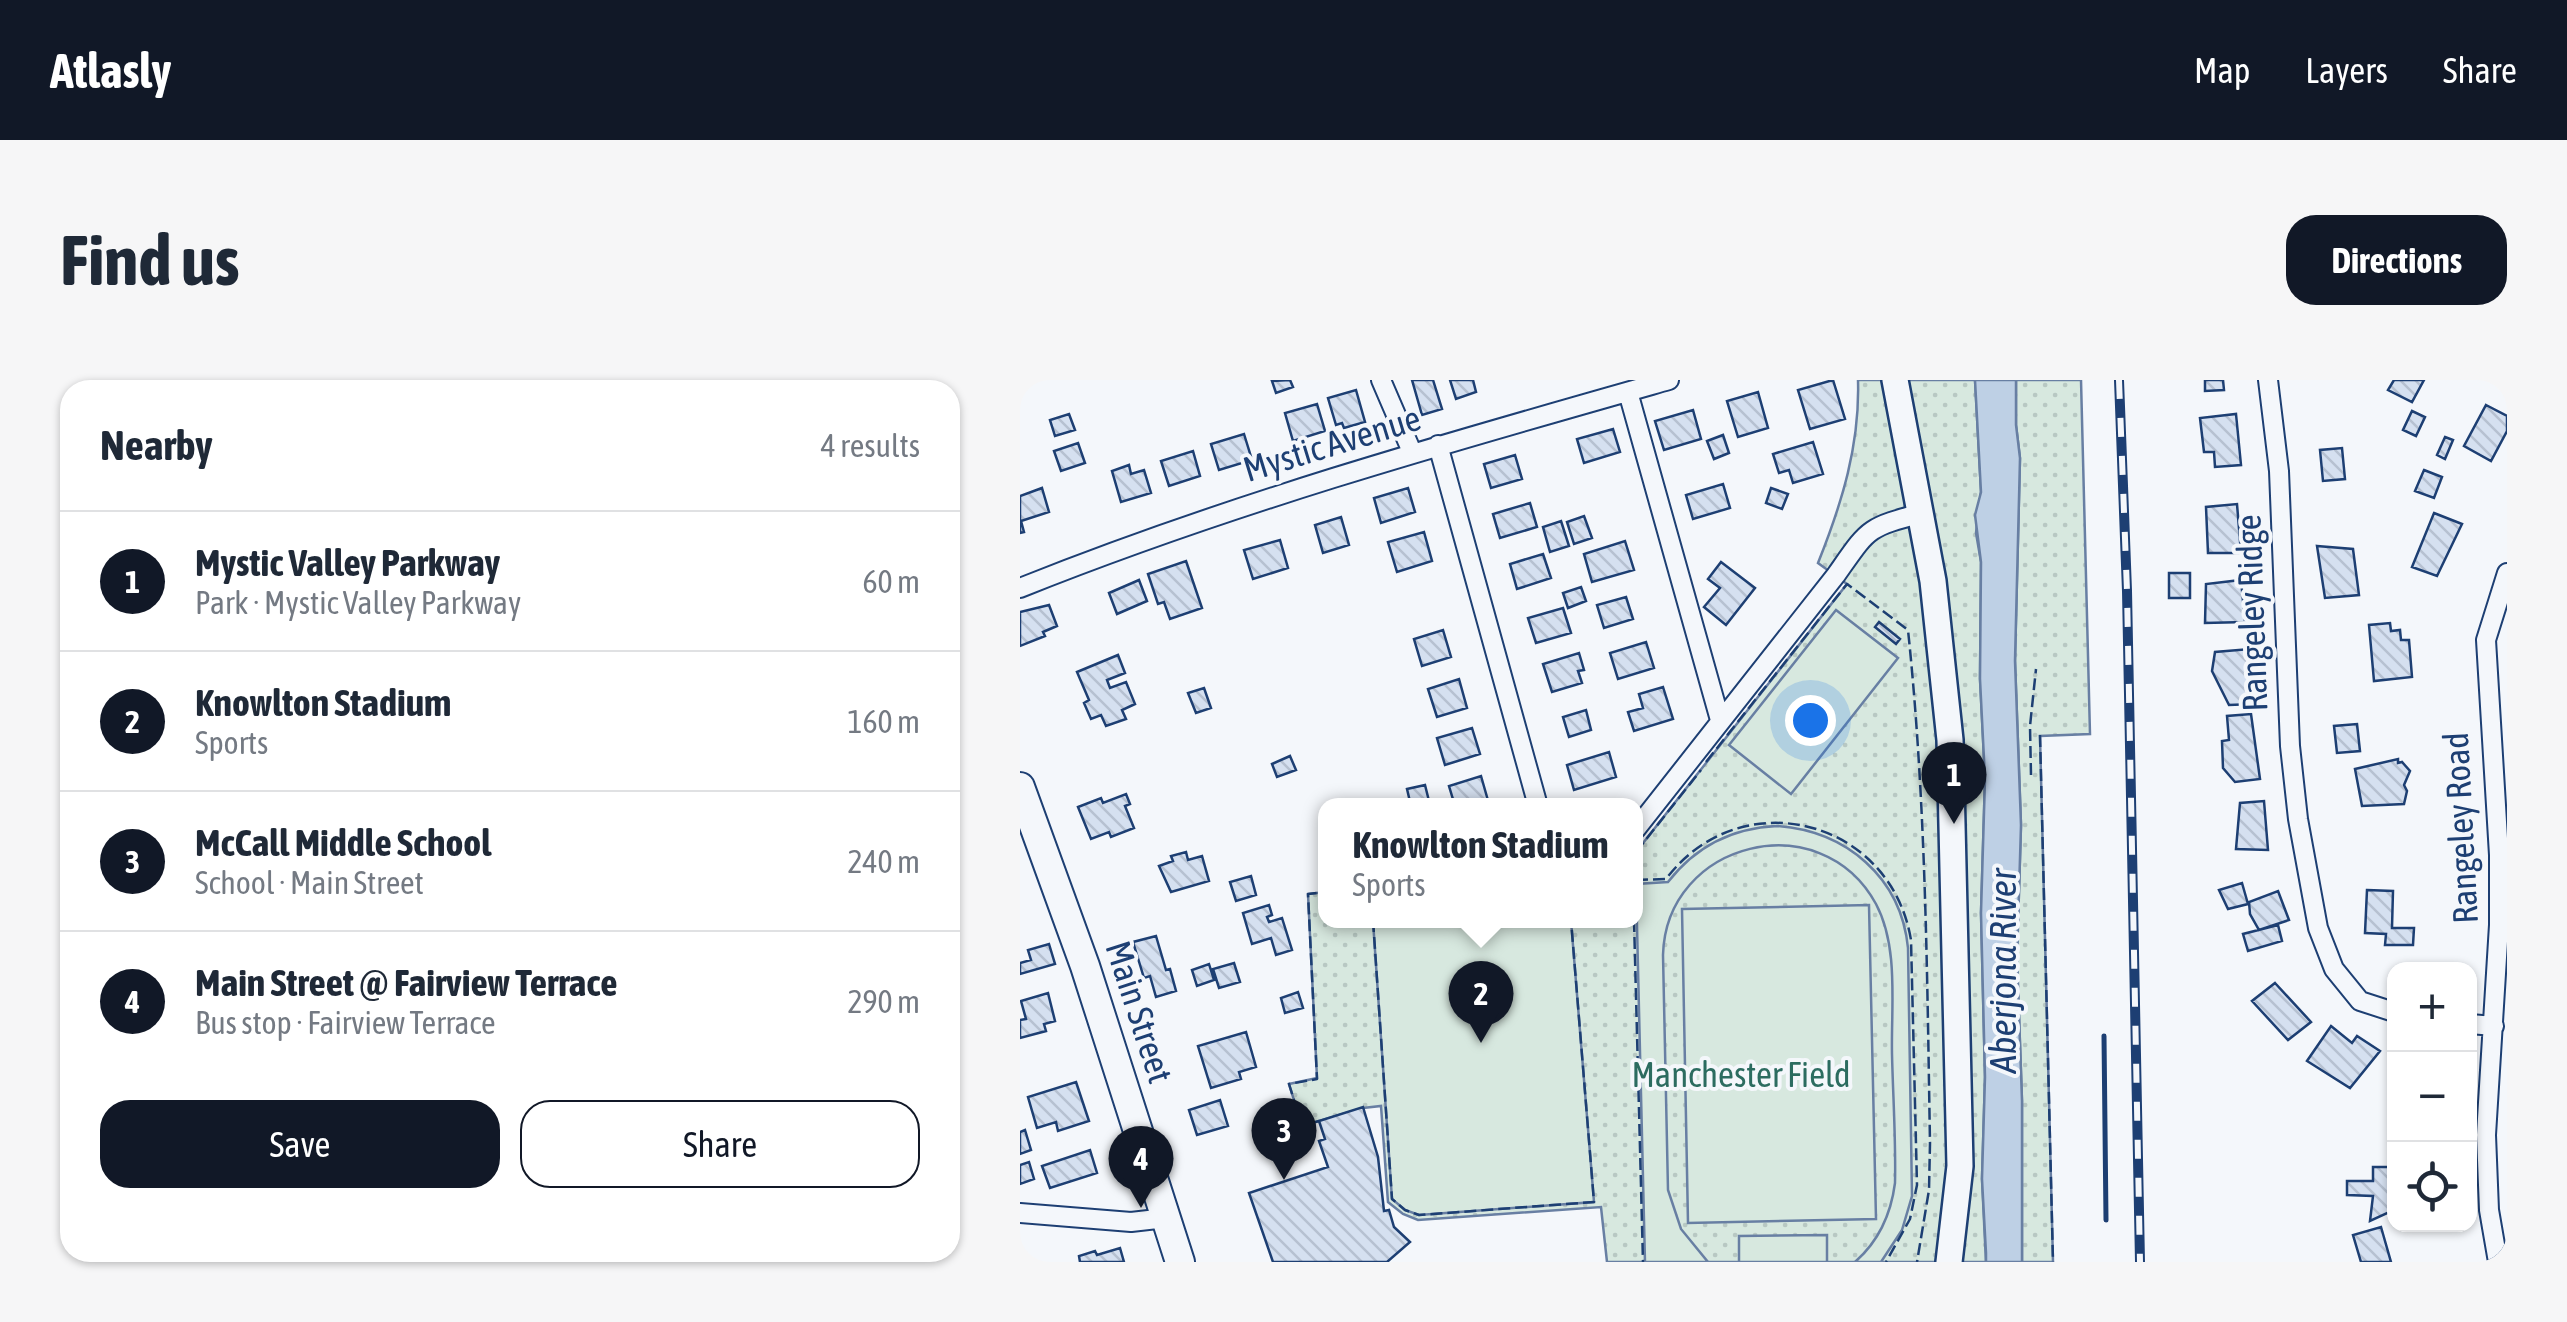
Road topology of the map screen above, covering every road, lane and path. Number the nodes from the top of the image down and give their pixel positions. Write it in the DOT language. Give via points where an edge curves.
graph roads {
  1 [pos="1380,380"];
  2 [pos="1591,380"];
  3 [pos="1669,380"];
  4 [pos="1895,380"];
  5 [pos="2268,380"];
  6 [pos="1628,392"];
  7 [pos="1595,401"];
  8 [pos="1438,445"];
  9 [pos="1412,452"];
  10 [pos="1922,513"];
  11 [pos="2507,572"];
  12 [pos="1020,588"];
  13 [pos="1720,720"];
  14 [pos="1020,788"];
  15 [pos="1536,798"];
  16 [pos="1643,819"];
  17 [pos="1029,838"];
  18 [pos="2503,922"];
  19 [pos="2387,1010"];
  20 [pos="2477,1025"];
  21 [pos="2494,1026"];
  22 [pos="1020,1213"];
  23 [pos="1166,1218"];
  24 [pos="1180,1262"];
  25 [pos="1949,1262"];
  26 [pos="2498,1262"];
  1 -- 9 [label="street"];
  2 -- 7 [label="street"];
  3 -- 6 [label="street, Mystic Avenue"];
  4 -- 10 [label="main road"];
  5 -- 19 [label="street, Rangeley Ridge" via="2279,471 2290,746 2318,928 2334,969 2360,1000"];
  6 -- 7 [label="street, Mystic Avenue"];
  6 -- 13 [label="street"];
  7 -- 8 [label="street, Mystic Avenue"];
  8 -- 9 [label="street, Mystic Avenue"];
  8 -- 15 [label="street"];
  9 -- 12 [label="street, Mystic Avenue"];
  10 -- 13 [label="street" via="1879,525 1862,538"];
  10 -- 25 [label="main road" via="1950,740 1960,1166"];
  11 -- 18 [label="street, Rangeley Road" via="2486,640"];
  13 -- 16 [label="street"];
  14 -- 17 [label="main road, Main Street"];
  17 -- 23 [label="main road, Main Street" via="1086,966"];
  18 -- 21 [label="street, Rangeley Road"];
  20 -- 21 [label="street"];
  21 -- 26 [label="street, Rangeley Road" via="2486,1135"];
  22 -- 23 [label="street" via="1132,1222"];
  23 -- 24 [label="main road, Main Street"];
}
